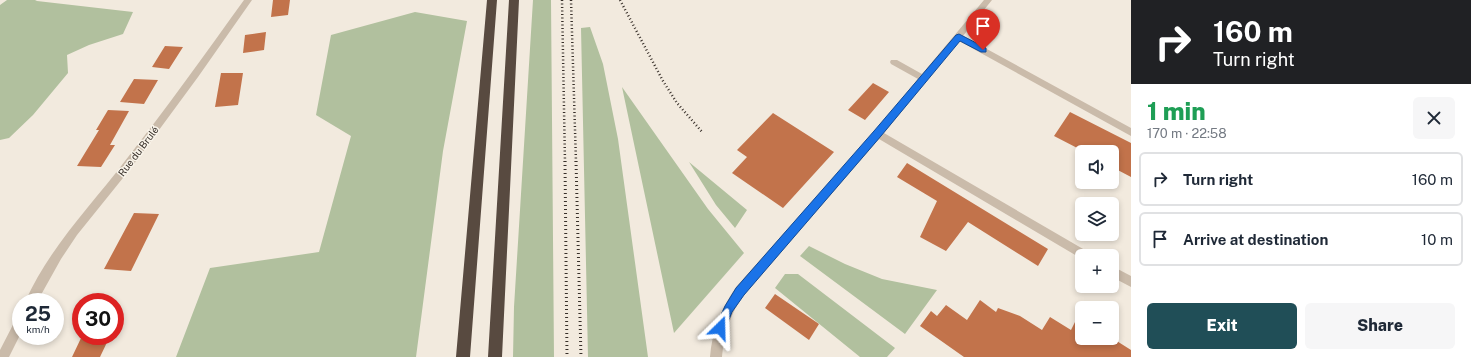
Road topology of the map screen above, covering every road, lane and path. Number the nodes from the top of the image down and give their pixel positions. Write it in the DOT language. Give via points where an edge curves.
graph roads {
  1 [pos="248,0"];
  2 [pos="492,0"];
  3 [pos="514,0"];
  4 [pos="988,0"];
  5 [pos="959,37"];
  6 [pos="894,62"];
  7 [pos="924,79"];
  8 [pos="1131,132"];
  9 [pos="878,134"];
  10 [pos="1075,250"];
  11 [pos="1119,275"];
  12 [pos="1131,282"];
  13 [pos="36,293"];
  14 [pos="12,339"];
  15 [pos="3,357"];
  16 [pos="463,357"];
  17 [pos="495,357"];
  18 [pos="716,357"];
  1 -- 13 [label="street, Rue du Brulé" via="128,165 73,232"];
  2 -- 16 [label="highway"];
  3 -- 17 [label="highway"];
  4 -- 5 [label="street"];
  5 -- 7 [label="street"];
  5 -- 8 [label="street"];
  6 -- 7 [label="street"];
  7 -- 9 [label="street"];
  9 -- 10 [label="street"];
  9 -- 18 [label="street" via="740,291 723,319"];
  11 -- 12 [label="street"];
  14 -- 15 [label="street"];
}
